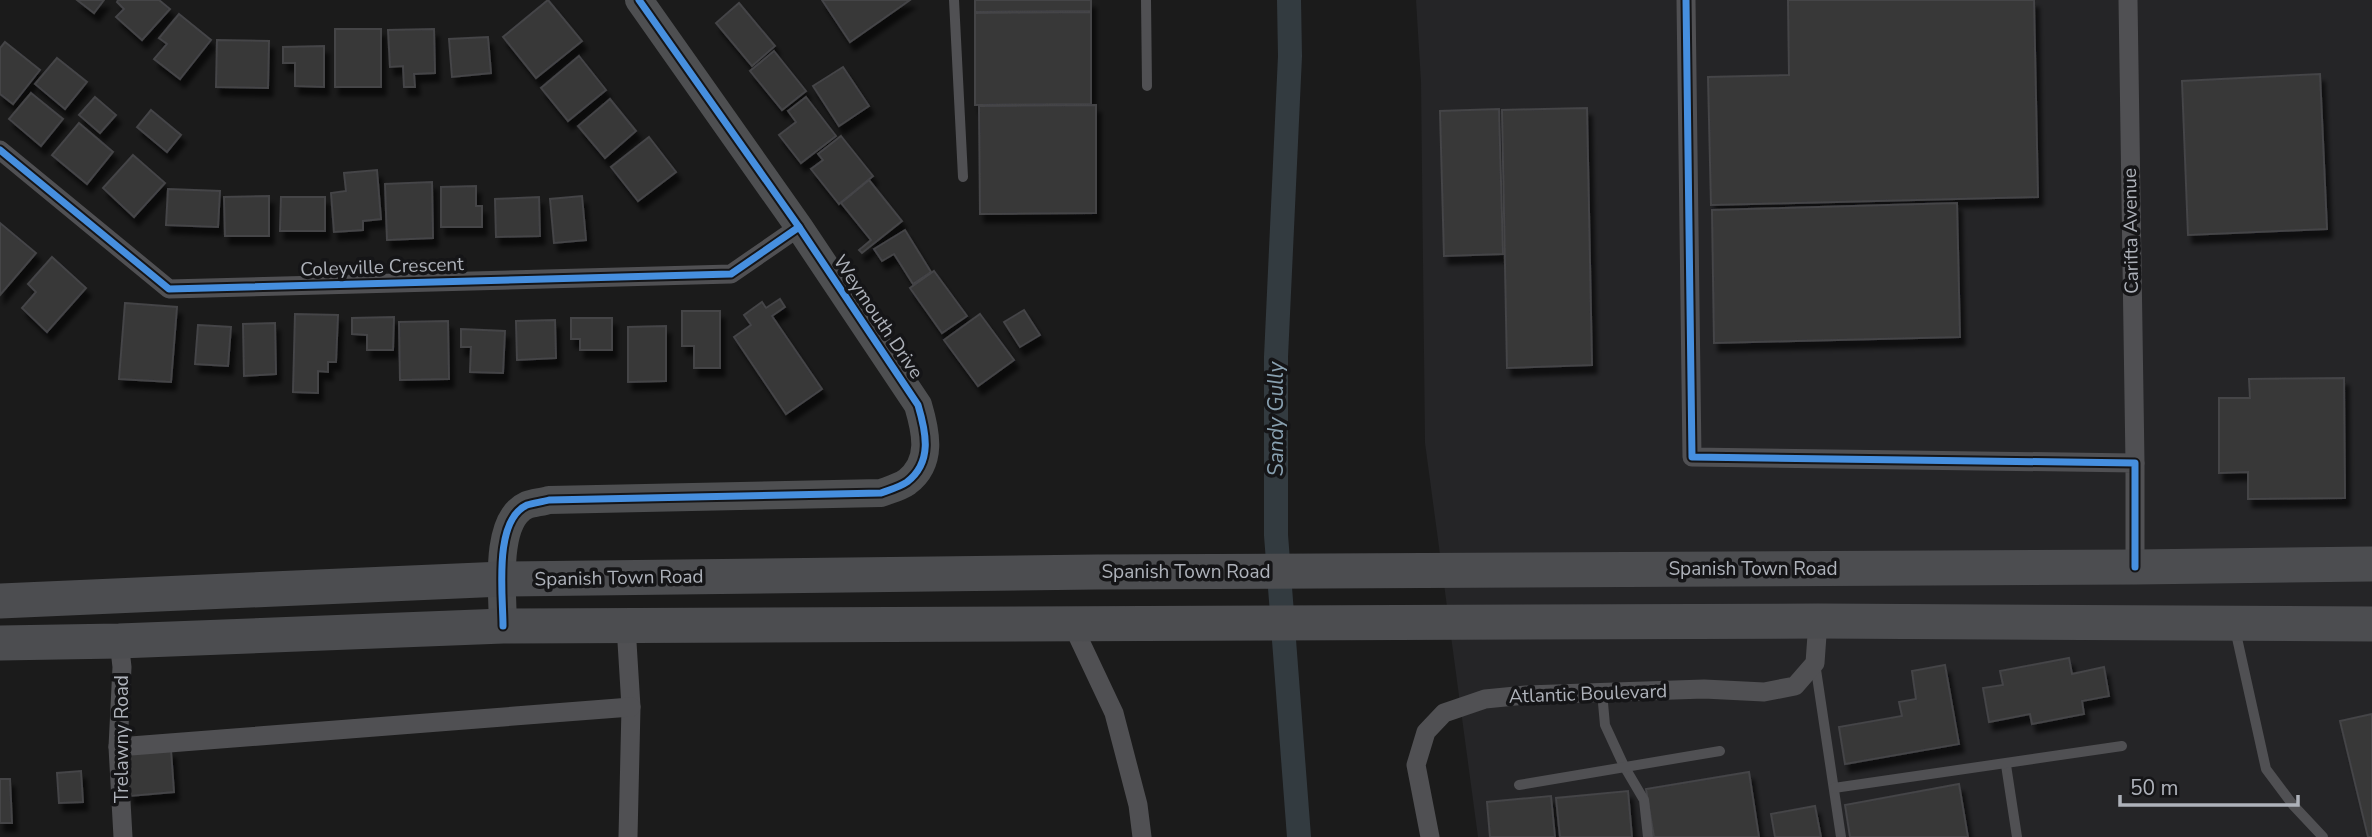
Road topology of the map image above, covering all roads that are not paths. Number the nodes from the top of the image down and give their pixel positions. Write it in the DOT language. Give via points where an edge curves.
graph roads {
  1 [pos="639,0"];
  2 [pos="954,0"];
  3 [pos="1146,0"];
  4 [pos="1686,0"];
  5 [pos="2128,0"];
  6 [pos="1147,86"];
  7 [pos="0,150"];
  8 [pos="963,177"];
  9 [pos="799,227"];
  10 [pos="2135,463"];
  11 [pos="2372,564"];
  12 [pos="2135,567"];
  13 [pos="503,579"];
  14 [pos="0,601"];
  15 [pos="1818,621"];
  16 [pos="1072,624"];
  17 [pos="2372,624"];
  18 [pos="2234,625"];
  19 [pos="503,626"];
  20 [pos="626,626"];
  21 [pos="119,641"];
  22 [pos="0,643"];
  23 [pos="1815,663"];
  24 [pos="1602,692"];
  25 [pos="631,707"];
  26 [pos="2122,746"];
  27 [pos="118,747"];
  28 [pos="1720,751"];
  29 [pos="2006,765"];
  30 [pos="1624,766"];
  31 [pos="1519,785"];
  32 [pos="1834,788"];
  33 [pos="123,837"];
  34 [pos="628,837"];
  35 [pos="1142,837"];
  36 [pos="1430,837"];
  37 [pos="1648,837"];
  38 [pos="1841,837"];
  39 [pos="2017,837"];
  40 [pos="2323,837"];
  1 -- 9 [label="street, Weymouth Drive"];
  2 -- 8 [label="lane"];
  3 -- 6 [label="lane"];
  4 -- 10 [label="street" via="1692,457"];
  5 -- 10 [label="street, Carifta Avenue"];
  7 -- 9 [label="street, Coleyville Crescent" via="169,289 731,274"];
  9 -- 13 [label="street, Weymouth Drive" via="918,405 927,435 922,462 906,483 881,493 549,500 524,506 508,525 501,548"];
  10 -- 12 [label="street, Carifta Avenue"];
  11 -- 12 [label="highway, Spanish Town Road"];
  12 -- 13 [label="highway, Spanish Town Road"];
  13 -- 14 [label="highway, Spanish Town Road"];
  13 -- 19 [label="street, Weymouth Drive"];
  15 -- 16 [label="highway"];
  15 -- 18 [label="highway"];
  15 -- 23 [label="street"];
  16 -- 20 [label="highway"];
  16 -- 35 [label="street" via="1114,713"];
  17 -- 18 [label="highway"];
  18 -- 40 [label="lane" via="2266,769"];
  19 -- 20 [label="highway"];
  19 -- 21 [label="highway"];
  20 -- 25 [label="street"];
  21 -- 22 [label="highway"];
  21 -- 27 [label="street, Trelawny Road"];
  23 -- 24 [label="street, Atlantic Boulevard" via="1794,686 1764,692"];
  23 -- 32 [label="lane"];
  24 -- 30 [label="lane" via="1605,725"];
  24 -- 36 [label="street, Atlantic Boulevard" via="1485,699 1444,713 1426,732 1416,765"];
  25 -- 27 [label="street"];
  25 -- 34 [label="street"];
  26 -- 29 [label="lane"];
  27 -- 33 [label="street, Trelawny Road"];
  28 -- 30 [label="lane"];
  29 -- 32 [label="lane"];
  29 -- 39 [label="lane"];
  30 -- 31 [label="lane"];
  30 -- 37 [label="lane" via="1644,800"];
  32 -- 38 [label="lane"];
}
